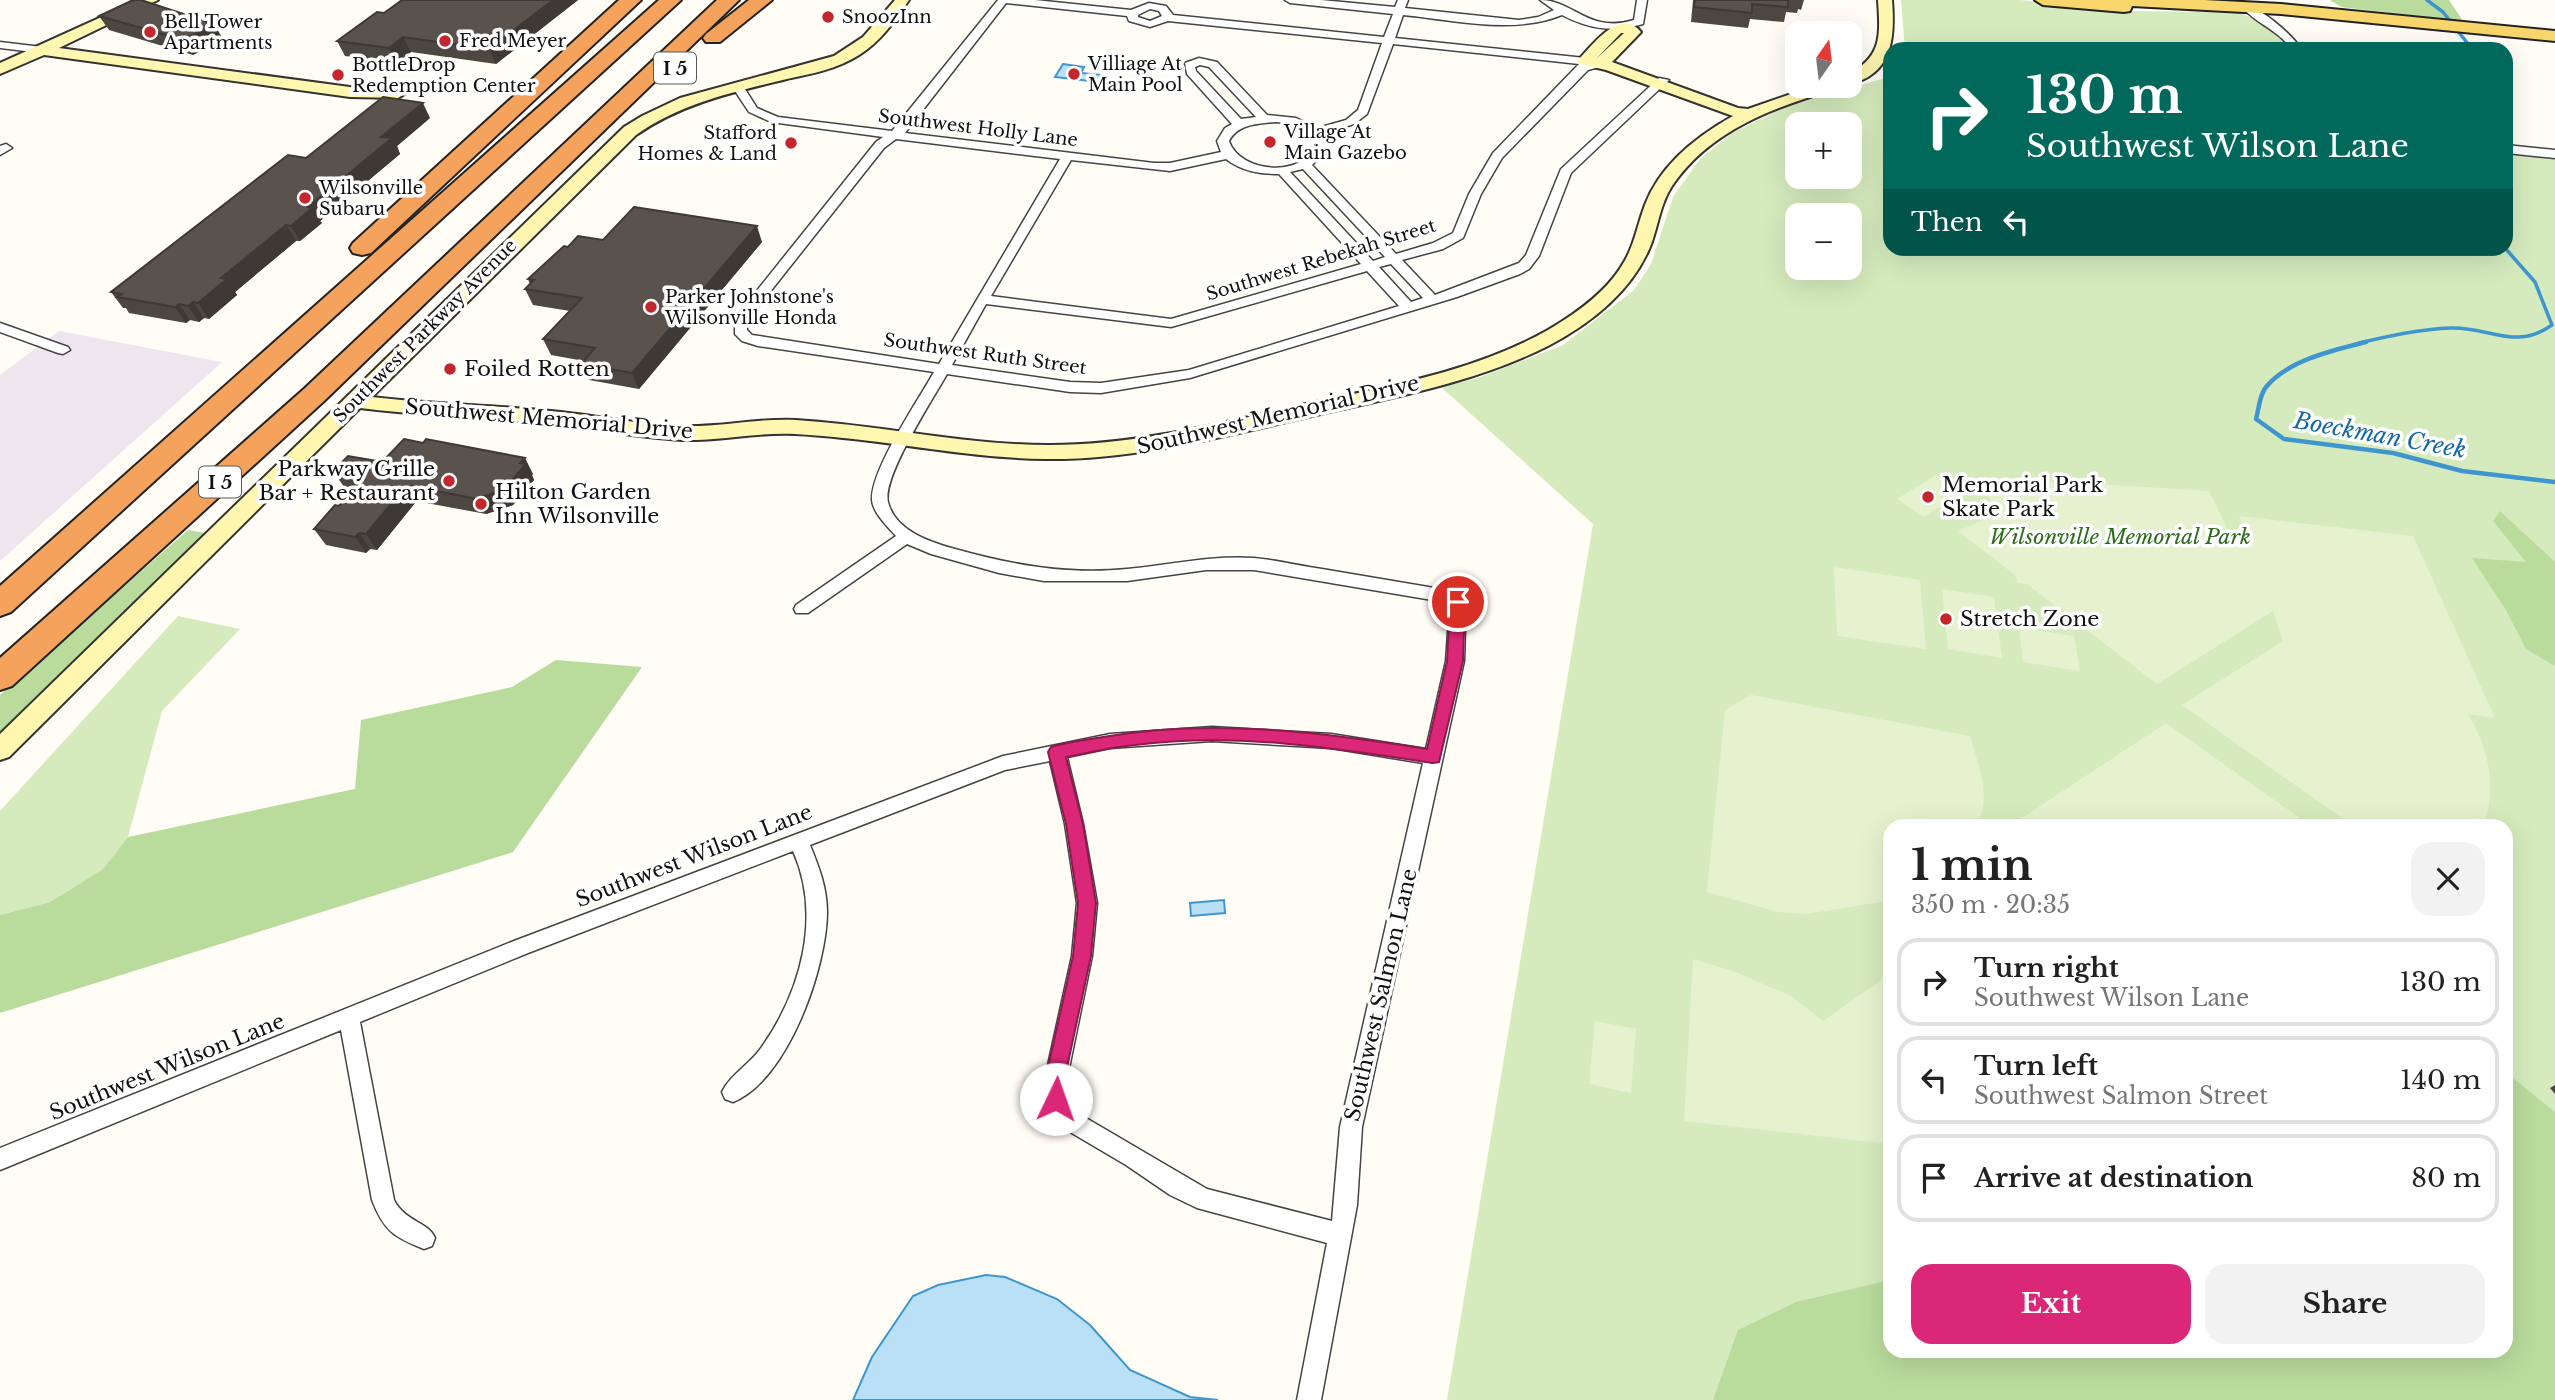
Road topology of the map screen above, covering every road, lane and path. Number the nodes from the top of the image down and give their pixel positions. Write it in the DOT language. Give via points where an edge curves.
graph roads {
  1 [pos="134,0"];
  2 [pos="151,0"];
  3 [pos="631,0"];
  4 [pos="671,0"];
  5 [pos="729,0"];
  6 [pos="762,0"];
  7 [pos="902,0"];
  8 [pos="1004,0"];
  9 [pos="1290,0"];
  10 [pos="1545,0"];
  11 [pos="1642,0"];
  12 [pos="1885,0"];
  13 [pos="2043,0"];
  14 [pos="2106,0"];
  15 [pos="1148,3"];
  16 [pos="1401,5"];
  17 [pos="2221,6"];
  18 [pos="2247,7"];
  19 [pos="1165,9"];
  20 [pos="1562,11"];
  21 [pos="1132,13"];
  22 [pos="1628,27"];
  23 [pos="2555,36"];
  24 [pos="1389,41"];
  25 [pos="1885,42"];
  26 [pos="2291,42"];
  27 [pos="0,45"];
  28 [pos="35,49"];
  29 [pos="1883,52"];
  30 [pos="0,61"];
  31 [pos="1589,62"];
  32 [pos="0,69"];
  33 [pos="1862,73"];
  34 [pos="1661,82"];
  35 [pos="738,88"];
  36 [pos="398,93"];
  37 [pos="1786,98"];
  38 [pos="1749,114"];
  39 [pos="1264,118"];
  40 [pos="1239,124"];
  41 [pos="1317,132"];
  42 [pos="587,136"];
  43 [pos="892,136"];
  44 [pos="2513,150"];
  45 [pos="2555,153"];
  46 [pos="1226,155"];
  47 [pos="1067,157"];
  48 [pos="1305,164"];
  49 [pos="1282,170"];
  50 [pos="1393,259"];
  51 [pos="1370,266"];
  52 [pos="982,299"];
  53 [pos="1432,300"];
  54 [pos="1408,307"];
  55 [pos="0,327"];
  56 [pos="63,350"];
  57 [pos="942,368"];
  58 [pos="355,401"];
  59 [pos="903,438"];
  60 [pos="164,455"];
  61 [pos="906,537"];
  62 [pos="0,604"];
  63 [pos="802,609"];
  64 [pos="0,677"];
  65 [pos="0,750"];
  66 [pos="1057,752"];
  67 [pos="1433,757"];
  68 [pos="798,840"];
  69 [pos="349,1017"];
  70 [pos="733,1092"];
  71 [pos="0,1159"];
  72 [pos="1340,1236"];
  73 [pos="424,1238"];
  74 [pos="1308,1400"];
  1 -- 28 [label="street"];
  2 -- 28 [label="street"];
  3 -- 60 [label="highway, I 5" via="372,238"];
  4 -- 60 [label="highway, I 5"];
  5 -- 42 [label="highway, I 5"];
  6 -- 42 [label="highway, I 5"];
  7 -- 35 [label="street, Southwest Parkway Avenue" via="872,37 848,56"];
  8 -- 21 [label="street"];
  8 -- 43 [label="street, Southwest Ruth Street"];
  9 -- 16 [label="street"];
  10 -- 20 [label="street"];
  11 -- 22 [label="street, Southwest Rebekah Street" via="1639,22"];
  12 -- 25 [label="street"];
  13 -- 17 [label="main road" via="2138,8"];
  14 -- 17 [label="main road"];
  15 -- 19 [label="street"];
  15 -- 21 [label="street"];
  16 -- 20 [label="street" via="1519,23"];
  16 -- 24 [label="street"];
  17 -- 18 [label="main road"];
  18 -- 23 [label="main road"];
  18 -- 26 [label="street"];
  19 -- 21 [label="street" via="1158,23 1143,23 1133,19"];
  19 -- 24 [label="street"];
  20 -- 22 [label="street" via="1582,22"];
  22 -- 31 [label="street, Southwest Rebekah Street" via="1633,32"];
  24 -- 31 [label="street"];
  24 -- 41 [label="street" via="1363,112 1350,122"];
  27 -- 28 [label="street"];
  28 -- 30 [label="street"];
  28 -- 32 [label="street"];
  28 -- 36 [label="street" via="350,92"];
  29 -- 33 [label="street"];
  31 -- 34 [label="street"];
  31 -- 50 [label="street, Southwest Rebekah Street" via="1497,156 1458,235"];
  34 -- 38 [label="street"];
  34 -- 53 [label="street, Southwest Ruth Street" via="1565,172 1524,266"];
  35 -- 43 [label="street, Southwest Holly Lane" via="762,116"];
  35 -- 58 [label="street, Southwest Parkway Avenue" via="674,106 630,131"];
  37 -- 38 [label="street, Southwest Memorial Drive"];
  38 -- 59 [label="street, Southwest Memorial Drive" via="1706,139 1675,170 1657,196 1633,263 1609,293 1560,331 1507,357 1372,396 1155,445 1045,452"];
  39 -- 40 [label="street"];
  39 -- 40 [label="street" via="1213,64 1199,61 1189,65"];
  39 -- 41 [label="street" via="1300,122"];
  40 -- 46 [label="street" via="1223,139"];
  41 -- 48 [label="street" via="1321,147"];
  42 -- 64 [label="highway, I 5" via="258,447"];
  43 -- 47 [label="street, Southwest Holly Lane"];
  43 -- 57 [label="street, Southwest Ruth Street" via="880,145 740,321 740,331 758,342"];
  44 -- 45 [label="street"];
  46 -- 47 [label="street, Southwest Holly Lane" via="1154,167"];
  46 -- 49 [label="street" via="1247,167"];
  47 -- 52 [label="street"];
  48 -- 49 [label="street"];
  48 -- 50 [label="street"];
  49 -- 51 [label="street"];
  50 -- 51 [label="street, Southwest Rebekah Street"];
  50 -- 53 [label="street"];
  51 -- 52 [label="street, Southwest Rebekah Street" via="1171,323"];
  51 -- 54 [label="street"];
  52 -- 57 [label="street"];
  53 -- 54 [label="street, Southwest Ruth Street"];
  54 -- 57 [label="street, Southwest Ruth Street" via="1190,374 1101,388"];
  55 -- 56 [label="street"];
  57 -- 59 [label="street"];
  58 -- 59 [label="street, Southwest Memorial Drive" via="558,418 666,433 781,426"];
  58 -- 65 [label="street, Southwest Parkway Avenue"];
  59 -- 61 [label="street" via="885,472 880,501"];
  60 -- 62 [label="highway, I 5"];
  61 -- 63 [label="street"];
  61 -- 67 [label="street, Southwest Salmon Lane" via="937,551 1053,576 1109,577 1206,564 1254,564 1458,598 1455,661"];
  66 -- 67 [label="street, Southwest Wilson Lane" via="1123,739 1212,734 1331,741"];
  66 -- 68 [label="street, Southwest Wilson Lane" via="976,772"];
  66 -- 72 [label="street" via="1087,903 1082,956 1055,1083 1059,1108 1077,1125 1205,1200"];
  67 -- 72 [label="street, Southwest Salmon Lane" via="1351,1127"];
  68 -- 69 [label="street, Southwest Wilson Lane"];
  68 -- 70 [label="street" via="810,866 818,909 809,968 769,1055"];
  69 -- 71 [label="street, Southwest Wilson Lane"];
  69 -- 73 [label="street" via="388,1215 397,1226"];
  72 -- 74 [label="street, Southwest Salmon Lane"];
}
